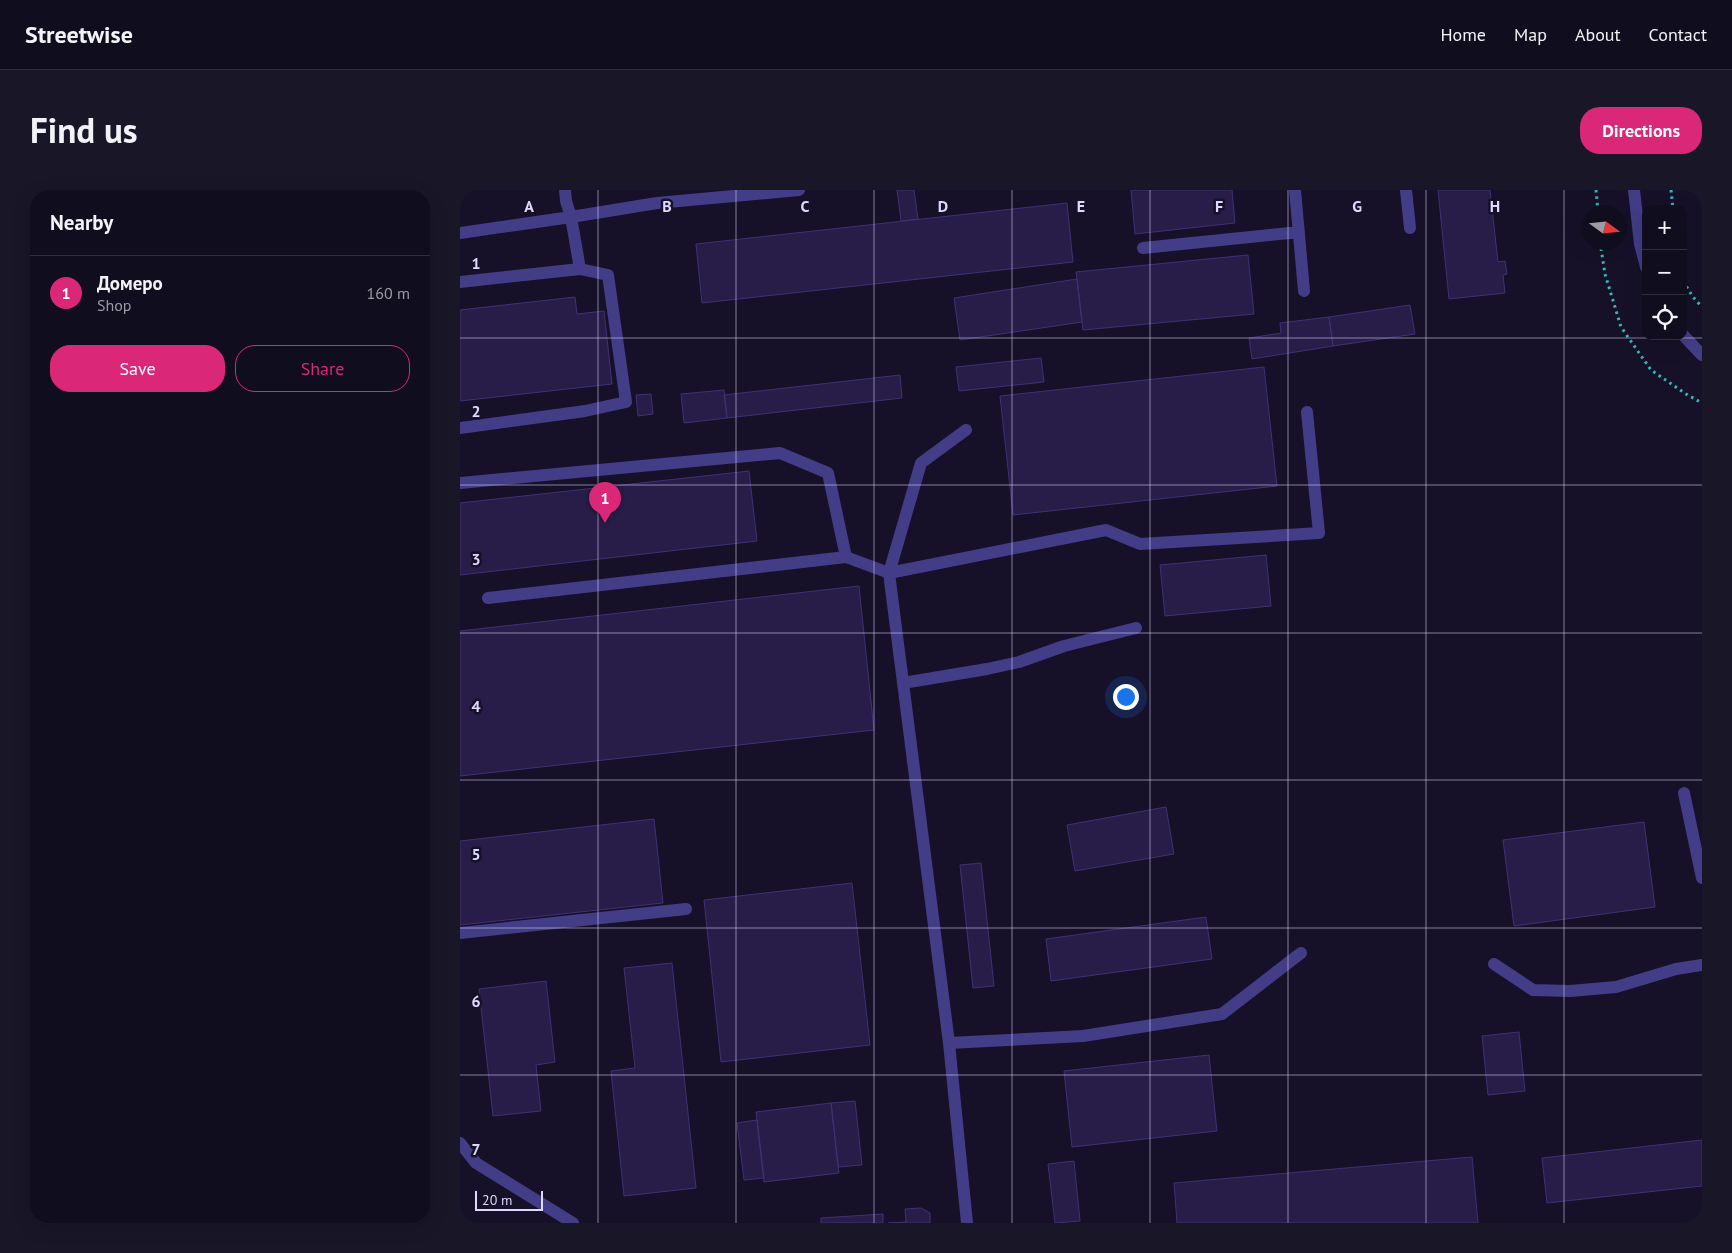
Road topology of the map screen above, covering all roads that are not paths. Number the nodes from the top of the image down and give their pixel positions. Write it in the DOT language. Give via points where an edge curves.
graph roads {
  1 [pos="564,190"];
  2 [pos="799,190"];
  3 [pos="1295,190"];
  4 [pos="1406,190"];
  5 [pos="1634,190"];
  6 [pos="571,217"];
  7 [pos="1410,228"];
  8 [pos="1298,232"];
  9 [pos="460,233"];
  10 [pos="1143,248"];
  11 [pos="1642,252"];
  12 [pos="580,269"];
  13 [pos="460,282"];
  14 [pos="1304,291"];
  15 [pos="1687,339"];
  16 [pos="1702,355"];
  17 [pos="1307,412"];
  18 [pos="460,428"];
  19 [pos="966,430"];
  20 [pos="460,483"];
  21 [pos="846,557"];
  22 [pos="888,573"];
  23 [pos="488,598"];
  24 [pos="1136,628"];
  25 [pos="903,683"];
  26 [pos="1684,793"];
  27 [pos="1702,878"];
  28 [pos="686,909"];
  29 [pos="460,933"];
  30 [pos="1300,954"];
  31 [pos="1494,964"];
  32 [pos="1702,965"];
  33 [pos="949,1043"];
  34 [pos="460,1143"];
  35 [pos="574,1223"];
  36 [pos="967,1223"];
  1 -- 6 [label="street"];
  2 -- 6 [label="street" via="657,203"];
  3 -- 8 [label="street"];
  4 -- 7 [label="street"];
  5 -- 11 [label="street"];
  6 -- 9 [label="street"];
  6 -- 12 [label="street"];
  8 -- 10 [label="street"];
  8 -- 14 [label="street"];
  12 -- 13 [label="street"];
  12 -- 18 [label="street" via="608,275 626,402 585,411"];
  15 -- 16 [label="street"];
  17 -- 22 [label="street" via="1319,533 1140,544 1106,530"];
  19 -- 22 [label="street" via="921,463"];
  20 -- 21 [label="street" via="780,453 828,473"];
  21 -- 22 [label="street"];
  21 -- 23 [label="street"];
  22 -- 25 [label="street"];
  24 -- 25 [label="street" via="1064,646 1019,662"];
  25 -- 33 [label="street"];
  26 -- 27 [label="street"];
  28 -- 29 [label="street"];
  30 -- 33 [label="street" via="1222,1014 1083,1036"];
  31 -- 32 [label="street" via="1533,990 1570,992 1616,987"];
  33 -- 36 [label="street"];
  34 -- 35 [label="street" via="476,1163"];
}
